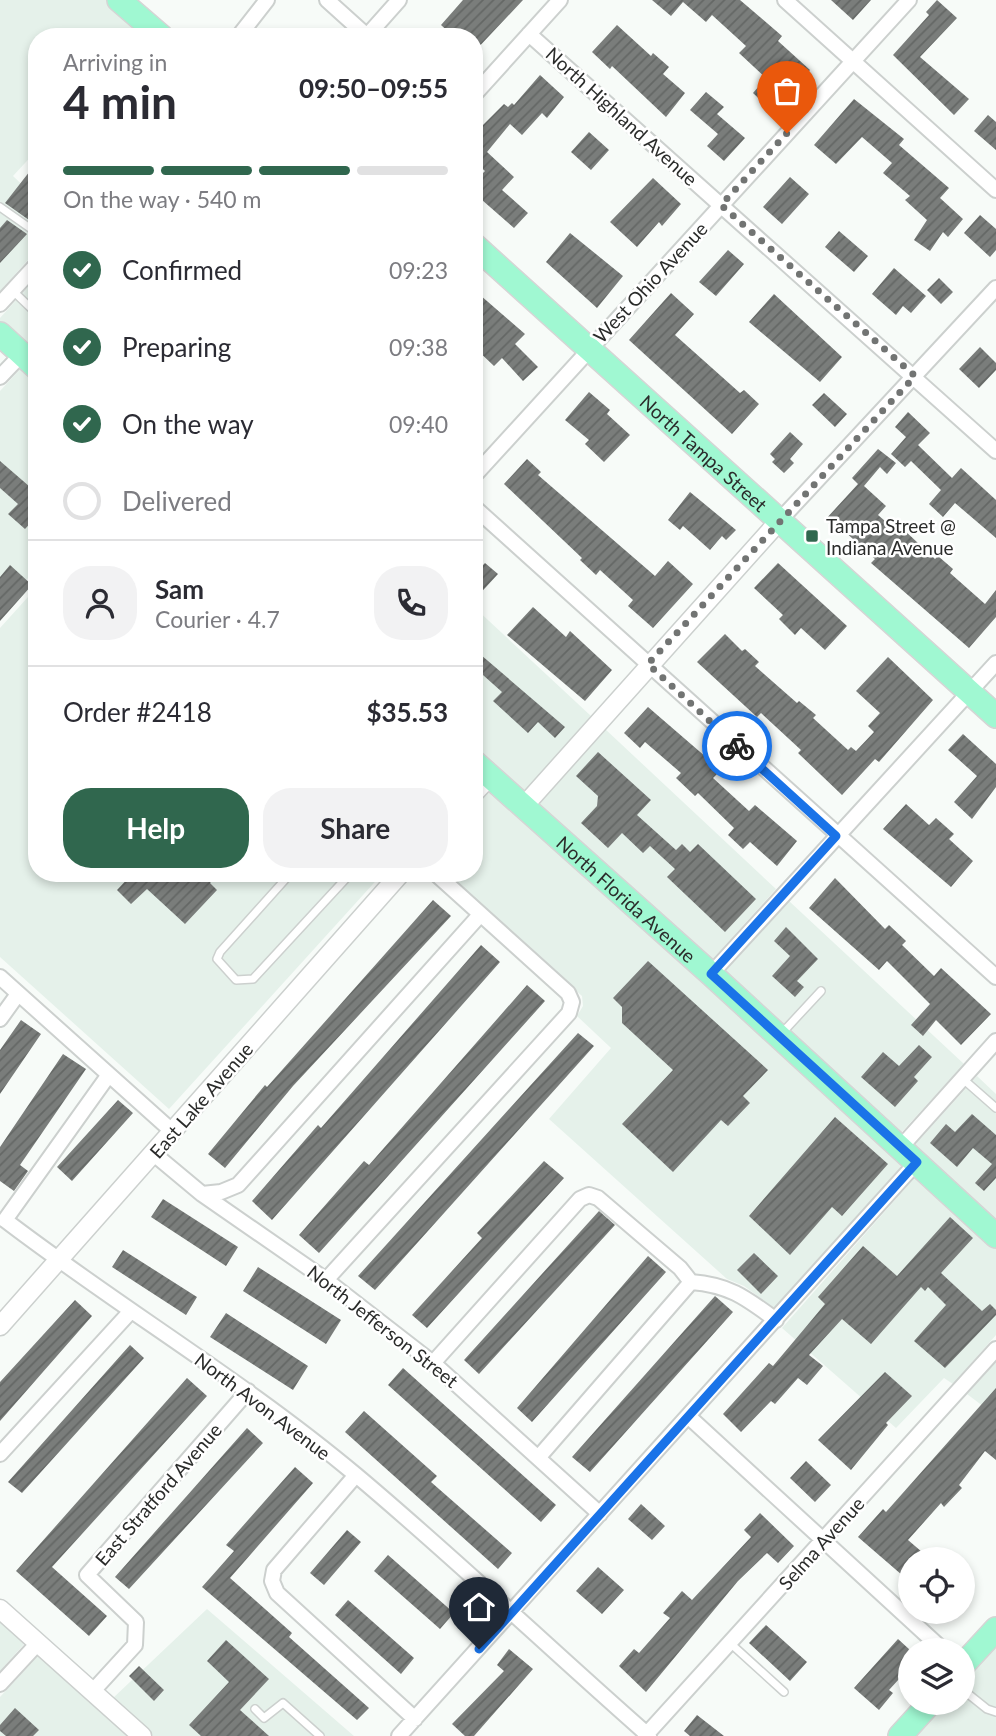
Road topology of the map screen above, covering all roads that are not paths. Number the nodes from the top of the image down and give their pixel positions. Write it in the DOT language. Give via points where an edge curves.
graph roads {
  1 [pos="119,0"];
  2 [pos="267,0"];
  3 [pos="327,0"];
  4 [pos="399,0"];
  5 [pos="560,0"];
  6 [pos="785,0"];
  7 [pos="909,0"];
  8 [pos="152,28"];
  9 [pos="245,28"];
  10 [pos="358,28"];
  11 [pos="374,28"];
  12 [pos="529,34"];
  13 [pos="853,61"];
  14 [pos="483,85"];
  15 [pos="996,190"];
  16 [pos="721,205"];
  17 [pos="0,206"];
  18 [pos="28,226"];
  19 [pos="483,253"];
  20 [pos="28,274"];
  21 [pos="996,288"];
  22 [pos="12,291"];
  23 [pos="0,304"];
  24 [pos="28,306"];
  25 [pos="0,334"];
  26 [pos="589,348"];
  27 [pos="28,360"];
  28 [pos="28,362"];
  29 [pos="915,376"];
  30 [pos="0,377"];
  31 [pos="996,451"];
  32 [pos="483,465"];
  33 [pos="483,515"];
  34 [pos="780,520"];
  35 [pos="996,663"];
  36 [pos="648,664"];
  37 [pos="970,692"];
  38 [pos="996,716"];
  39 [pos="483,770"];
  40 [pos="524,806"];
  41 [pos="836,836"];
  42 [pos="283,882"];
  43 [pos="343,882"];
  44 [pos="393,882"];
  45 [pos="444,882"];
  46 [pos="479,916"];
  47 [pos="711,974"];
  48 [pos="0,977"];
  49 [pos="996,977"];
  50 [pos="821,991"];
  51 [pos="18,994"];
  52 [pos="0,1019"];
  53 [pos="779,1037"];
  54 [pos="996,1041"];
  55 [pos="108,1076"];
  56 [pos="962,1079"];
  57 [pos="996,1108"];
  58 [pos="173,1132"];
  59 [pos="154,1154"];
  60 [pos="909,1155"];
  61 [pos="202,1194"];
  62 [pos="2,1219"];
  63 [pos="996,1236"];
  64 [pos="59,1262"];
  65 [pos="326,1280"];
  66 [pos="691,1282"];
  67 [pos="131,1311"];
  68 [pos="776,1320"];
  69 [pos="0,1326"];
  70 [pos="996,1349"];
  71 [pos="433,1363"];
  72 [pos="248,1391"];
  73 [pos="688,1416"];
  74 [pos="0,1454"];
  75 [pos="538,1458"];
  76 [pos="356,1475"];
  77 [pos="600,1514"];
  78 [pos="824,1540"];
  79 [pos="0,1609"];
  80 [pos="511,1614"];
  81 [pos="996,1629"];
  82 [pos="930,1638"];
  83 [pos="37,1643"];
  84 [pos="730,1643"];
  85 [pos="975,1652"];
  86 [pos="0,1684"];
  87 [pos="92,1692"];
  88 [pos="784,1692"];
  89 [pos="975,1699"];
  90 [pos="255,1709"];
  91 [pos="996,1712"];
  92 [pos="919,1715"];
  93 [pos="415,1719"];
  94 [pos="647,1735"];
  95 [pos="142,1736"];
  96 [pos="320,1736"];
  97 [pos="399,1736"];
  98 [pos="900,1736"];
  1 -- 8 [label="main road"];
  2 -- 9 [label="street"];
  3 -- 10 [label="street"];
  4 -- 11 [label="street"];
  5 -- 12 [label="street"];
  6 -- 13 [label="street"];
  7 -- 13 [label="street, West Ohio Avenue"];
  12 -- 14 [label="street"];
  12 -- 16 [label="street, North Highland Avenue"];
  13 -- 15 [label="street"];
  13 -- 16 [label="street, West Ohio Avenue"];
  16 -- 26 [label="street, West Ohio Avenue"];
  16 -- 29 [label="street, North Highland Avenue"];
  17 -- 18 [label="lane"];
  19 -- 26 [label="main road, North Tampa Street"];
  20 -- 22 [label="street"];
  21 -- 29 [label="street"];
  22 -- 23 [label="street"];
  22 -- 24 [label="lane"];
  25 -- 27 [label="main road"];
  26 -- 32 [label="street, West Ohio Avenue"];
  26 -- 34 [label="main road, North Tampa Street"];
  28 -- 30 [label="street"];
  29 -- 31 [label="street, North Highland Avenue"];
  29 -- 34 [label="street"];
  33 -- 36 [label="street"];
  34 -- 36 [label="street"];
  34 -- 37 [label="main road, North Tampa Street"];
  35 -- 37 [label="street"];
  36 -- 40 [label="street"];
  36 -- 41 [label="street"];
  37 -- 38 [label="main road, North Tampa Street"];
  37 -- 41 [label="street"];
  39 -- 40 [label="main road, North Florida Avenue"];
  40 -- 47 [label="main road, North Florida Avenue"];
  41 -- 47 [label="street"];
  41 -- 49 [label="street"];
  42 -- 43 [label="lane" via="220,952 221,966 236,979 253,979"];
  44 -- 58 [label="street, East Lake Avenue"];
  45 -- 46 [label="street"];
  46 -- 61 [label="street" via="238,1185"];
  46 -- 65 [label="street" via="568,993 572,1002 569,1013"];
  47 -- 53 [label="main road, North Florida Avenue"];
  48 -- 51 [label="street"];
  50 -- 53 [label="lane"];
  51 -- 52 [label="street"];
  51 -- 55 [label="street"];
  53 -- 60 [label="main road, North Florida Avenue"];
  54 -- 56 [label="street"];
  55 -- 58 [label="street"];
  55 -- 62 [label="street"];
  56 -- 57 [label="lane"];
  56 -- 60 [label="street"];
  58 -- 59 [label="street, East Lake Avenue"];
  59 -- 61 [label="street, North Jefferson Street"];
  59 -- 64 [label="street, East Lake Avenue"];
  60 -- 63 [label="main road, North Florida Avenue"];
  60 -- 68 [label="street"];
  61 -- 65 [label="street, North Jefferson Street"];
  62 -- 64 [label="street, North Avon Avenue"];
  64 -- 67 [label="street, North Avon Avenue"];
  64 -- 69 [label="street, East Lake Avenue"];
  65 -- 71 [label="street, North Jefferson Street"];
  66 -- 68 [label="street" via="740,1293"];
  66 -- 71 [label="street" via="598,1198 589,1195 580,1199"];
  66 -- 75 [label="street"];
  67 -- 72 [label="street, North Avon Avenue"];
  67 -- 74 [label="street"];
  68 -- 73 [label="street"];
  70 -- 78 [label="street, Selma Avenue"];
  71 -- 75 [label="street, North Jefferson Street"];
  72 -- 76 [label="street, North Avon Avenue"];
  72 -- 87 [label="street, East Stratford Avenue" via="87,1575 136,1622 135,1645"];
  73 -- 77 [label="street"];
  73 -- 78 [label="street"];
  75 -- 77 [label="street, North Jefferson Street"];
  76 -- 80 [label="street, North Avon Avenue"];
  76 -- 93 [label="street" via="274,1570 272,1581 277,1593"];
  77 -- 80 [label="street"];
  78 -- 82 [label="street"];
  78 -- 84 [label="street, Selma Avenue"];
  79 -- 83 [label="street"];
  80 -- 93 [label="street"];
  80 -- 94 [label="street, North Avon Avenue"];
  81 -- 85 [label="main road"];
  83 -- 86 [label="street"];
  83 -- 87 [label="street"];
  84 -- 88 [label="lane"];
  84 -- 94 [label="street, Selma Avenue"];
  87 -- 95 [label="street"];
  89 -- 91 [label="lane"];
  90 -- 96 [label="lane" via="264,1718 283,1703"];
  92 -- 98 [label="main road"];
  93 -- 97 [label="street"];
}
